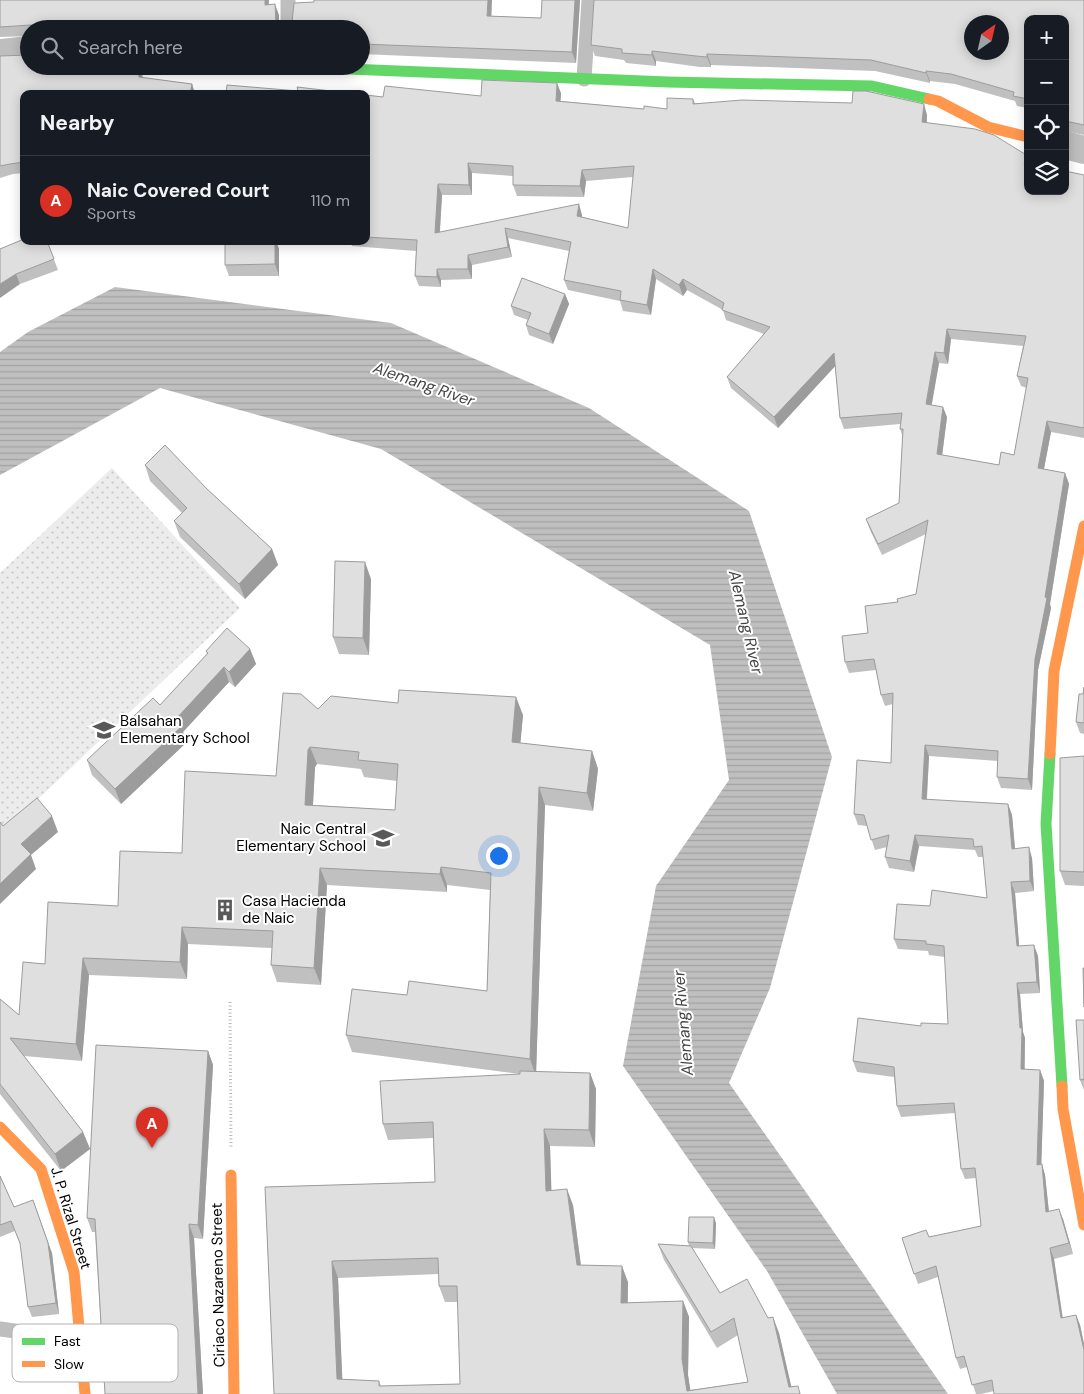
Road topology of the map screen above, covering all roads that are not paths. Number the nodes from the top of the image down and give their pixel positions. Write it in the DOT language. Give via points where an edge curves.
graph roads {
  1 [pos="288,0"];
  2 [pos="589,0"];
  3 [pos="288,20"];
  4 [pos="20,51"];
  5 [pos="0,53"];
  6 [pos="370,70"];
  7 [pos="584,79"];
  8 [pos="1024,136"];
  9 [pos="1069,147"];
  10 [pos="1084,150"];
  11 [pos="1084,526"];
  12 [pos="0,1127"];
  13 [pos="231,1175"];
  14 [pos="1084,1225"];
  15 [pos="79,1324"];
  16 [pos="234,1394"];
  1 -- 3 [label="lane"];
  2 -- 7 [label="lane"];
  4 -- 5 [label="street"];
  6 -- 7 [label="street"];
  7 -- 8 [label="street" via="872,86 938,100 988,127"];
  9 -- 10 [label="street"];
  11 -- 14 [label="street" via="1054,671 1046,824 1062,1109"];
  12 -- 15 [label="street, J. P. Rizal Street" via="41,1169 74,1272"];
  13 -- 16 [label="street, Ciriaco Nazareno Street"];
}
